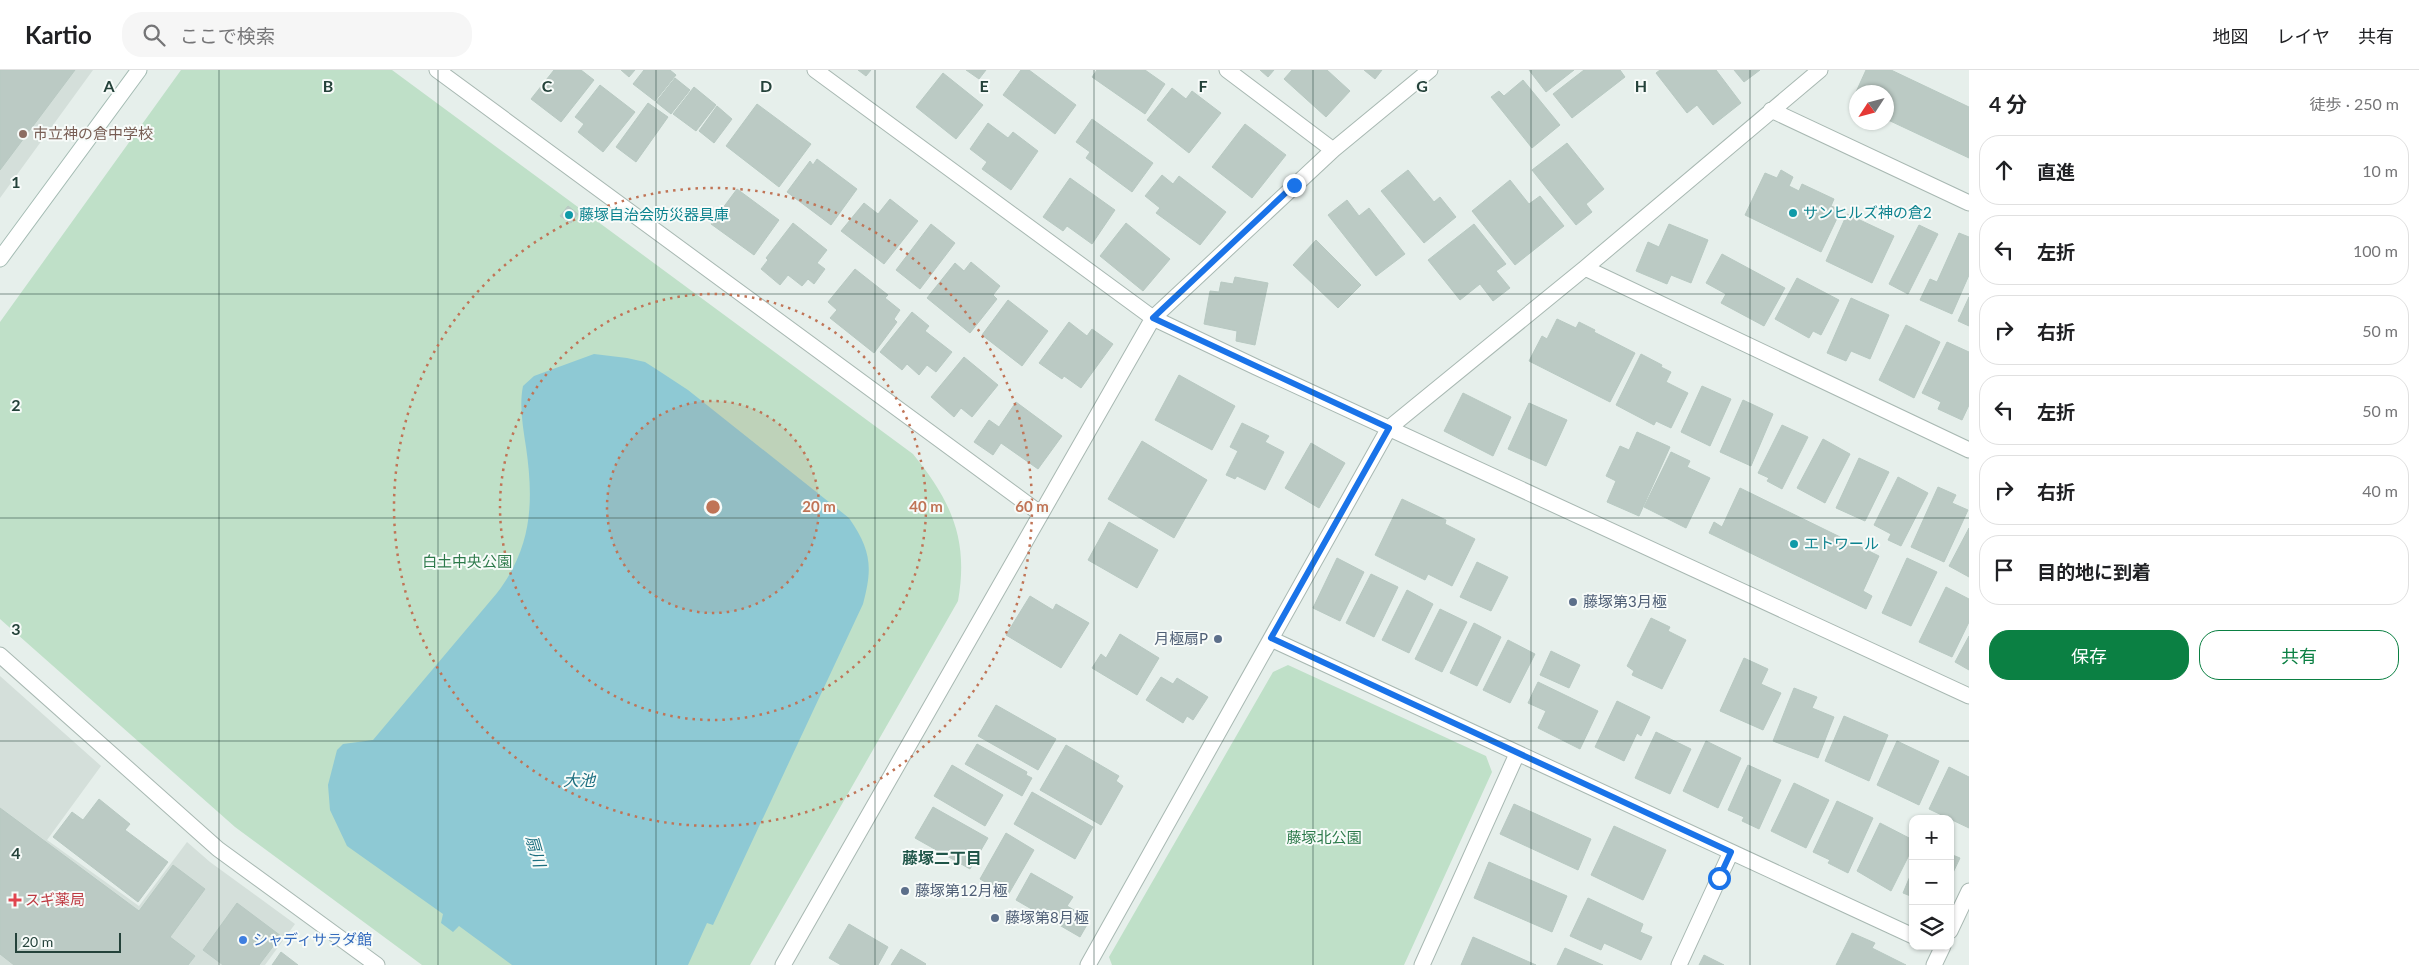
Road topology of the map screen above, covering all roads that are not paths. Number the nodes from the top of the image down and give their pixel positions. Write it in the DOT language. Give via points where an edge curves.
graph roads {
  1 [pos="139,70"];
  2 [pos="437,70"];
  3 [pos="815,70"];
  4 [pos="1227,70"];
  5 [pos="1430,70"];
  6 [pos="1820,70"];
  7 [pos="1771,110"];
  8 [pos="1333,150"];
  9 [pos="1969,203"];
  10 [pos="0,259"];
  11 [pos="1585,268"];
  12 [pos="1153,318"];
  13 [pos="1389,428"];
  14 [pos="1969,450"];
  15 [pos="1041,514"];
  16 [pos="1271,638"];
  17 [pos="0,655"];
  18 [pos="1969,696"];
  19 [pos="1517,754"];
  20 [pos="1731,852"];
  21 [pos="1969,891"];
  22 [pos="1954,923"];
  23 [pos="1909,934"];
  24 [pos="1939,950"];
  25 [pos="377,965"];
  26 [pos="783,965"];
  27 [pos="1088,965"];
  28 [pos="1422,965"];
  29 [pos="1679,965"];
  30 [pos="1934,965"];
  1 -- 10 [label="street"];
  2 -- 15 [label="street"];
  3 -- 12 [label="street"];
  4 -- 8 [label="street"];
  5 -- 8 [label="street"];
  6 -- 7 [label="street"];
  7 -- 9 [label="street"];
  7 -- 11 [label="street"];
  8 -- 12 [label="street"];
  11 -- 13 [label="street"];
  11 -- 14 [label="street"];
  12 -- 13 [label="street"];
  12 -- 15 [label="street"];
  13 -- 16 [label="street"];
  13 -- 18 [label="street"];
  15 -- 26 [label="street"];
  16 -- 19 [label="street"];
  16 -- 27 [label="street"];
  17 -- 25 [label="street" via="218,848"];
  19 -- 20 [label="street"];
  19 -- 28 [label="street"];
  20 -- 23 [label="street"];
  20 -- 29 [label="street"];
  21 -- 22 [label="street"];
  24 -- 30 [label="street"];
}
